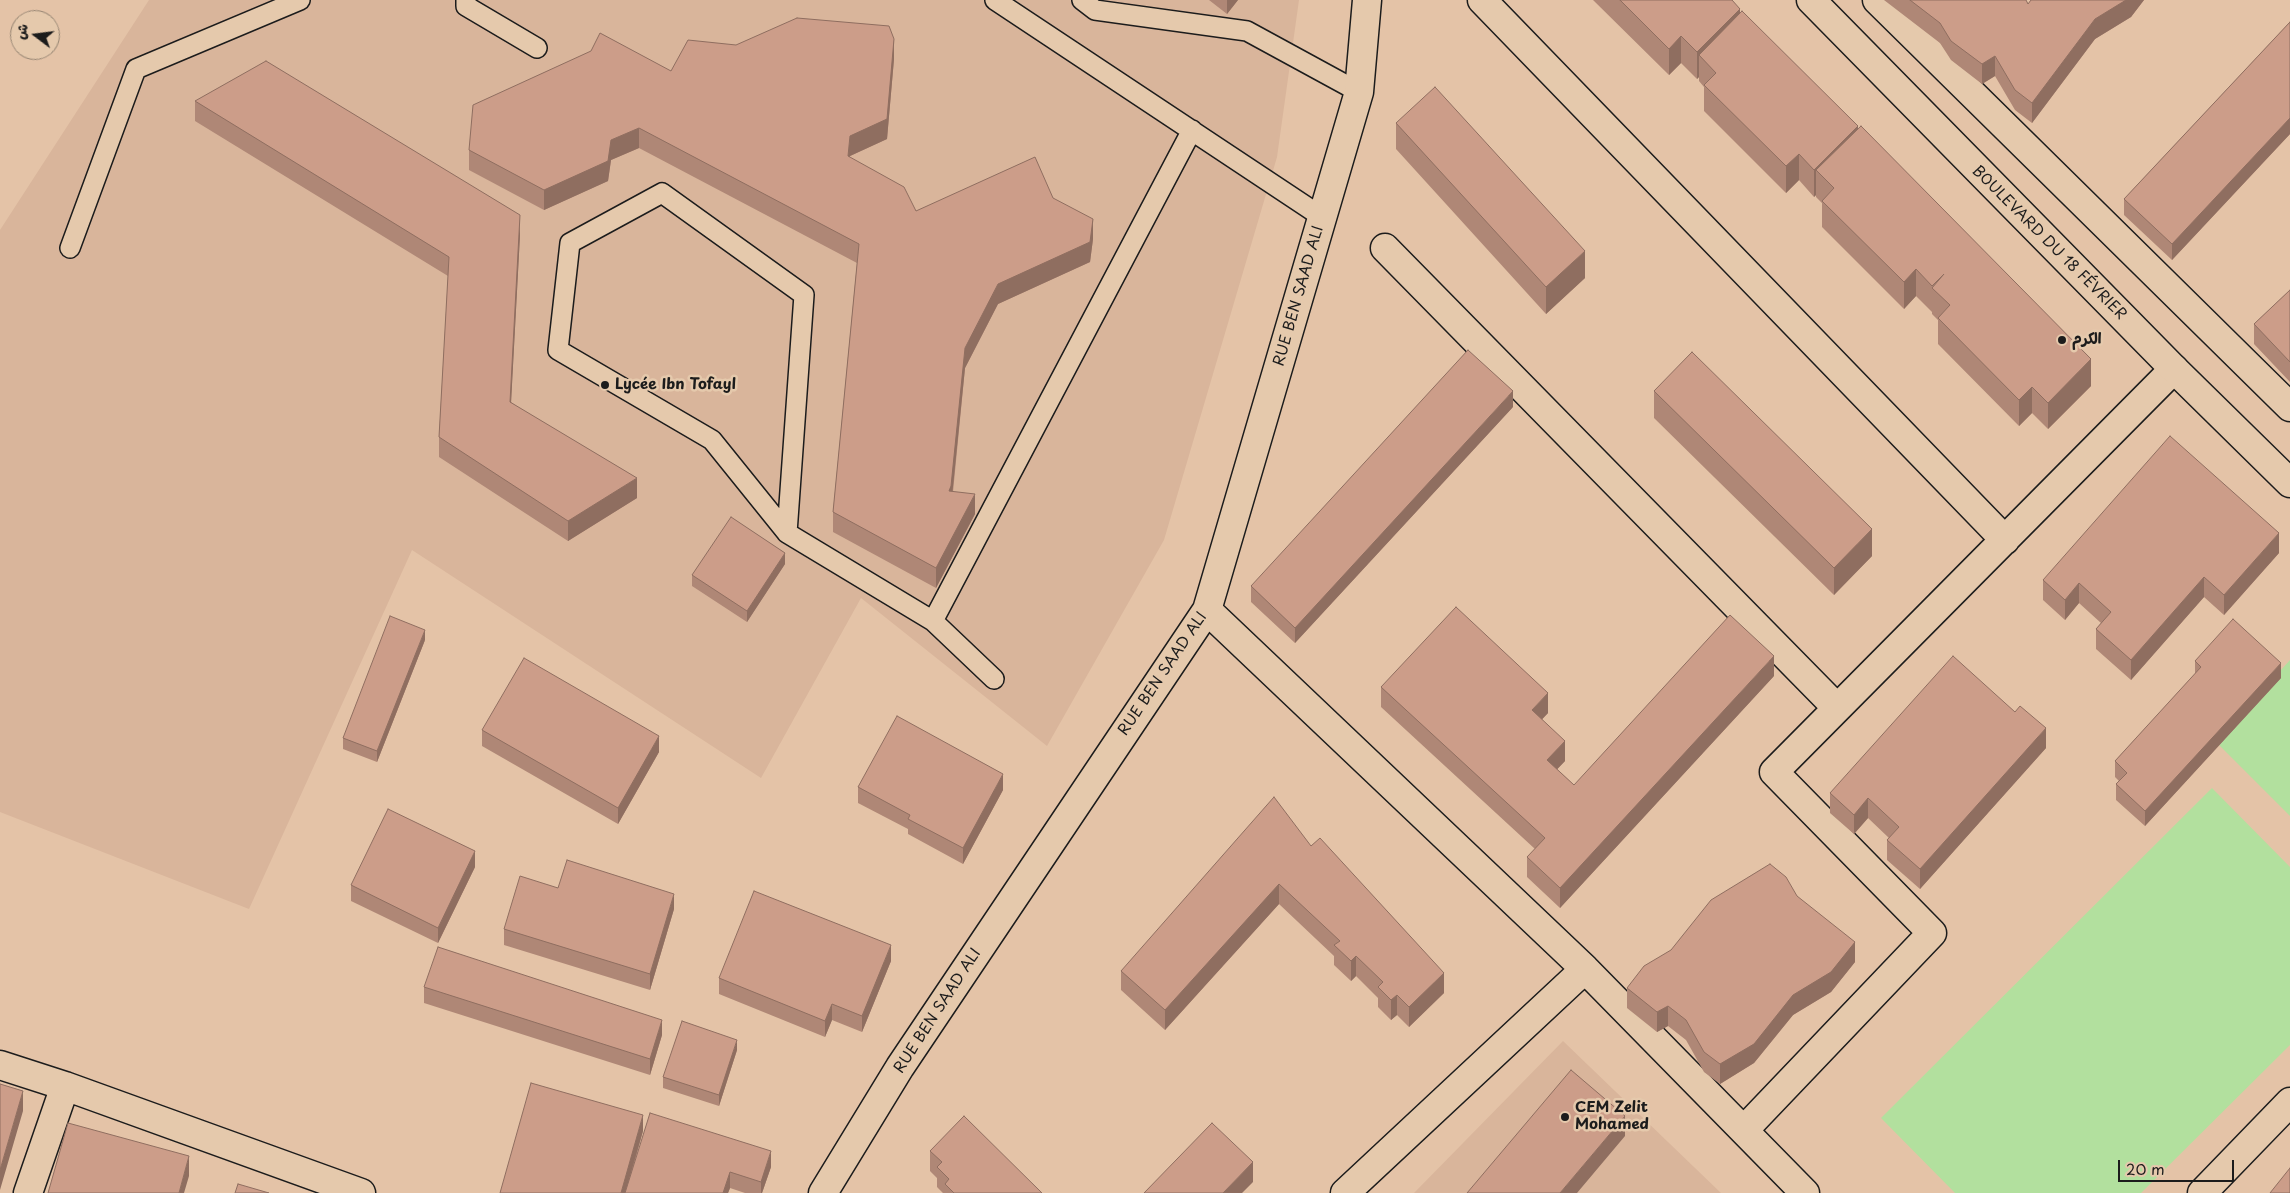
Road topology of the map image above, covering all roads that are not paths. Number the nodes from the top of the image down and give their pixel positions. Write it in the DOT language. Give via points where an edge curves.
graph roads {
  1 [pos="300,0"];
  2 [pos="466,0"];
  3 [pos="995,0"];
  4 [pos="1082,0"];
  5 [pos="1367,0"];
  6 [pos="1380,0"];
  7 [pos="1482,0"];
  8 [pos="1810,0"];
  9 [pos="1877,0"];
  10 [pos="537,48"];
  11 [pos="1359,92"];
  12 [pos="1192,130"];
  13 [pos="1322,217"];
  14 [pos="70,248"];
  15 [pos="1385,248"];
  16 [pos="2174,369"];
  17 [pos="2290,407"];
  18 [pos="2290,483"];
  19 [pos="787,533"];
  20 [pos="2004,540"];
  21 [pos="1207,610"];
  22 [pos="933,621"];
  23 [pos="994,679"];
  24 [pos="1837,708"];
  25 [pos="1585,969"];
  26 [pos="0,1065"];
  27 [pos="65,1086"];
  28 [pos="2290,1102"];
  29 [pos="1744,1130"];
  30 [pos="827,1192"];
  31 [pos="28,1193"];
  32 [pos="361,1193"];
  33 [pos="1345,1193"];
  34 [pos="1805,1193"];
  35 [pos="2202,1193"];
  1 -- 14 [label="lane" via="136,69"];
  2 -- 10 [label="lane" via="466,6"];
  3 -- 12 [label="lane"];
  4 -- 11 [label="lane" via="1095,10 1248,32"];
  5 -- 11 [label="street, RUE BEN SAAD ALI"];
  6 -- 11 [label="street"];
  7 -- 20 [label="street"];
  8 -- 16 [label="street, BOULEVARD DU 18 FÉVRIER"];
  9 -- 17 [label="street"];
  11 -- 13 [label="street, RUE BEN SAAD ALI"];
  12 -- 13 [label="lane"];
  12 -- 22 [label="lane"];
  13 -- 21 [label="street, RUE BEN SAAD ALI"];
  15 -- 24 [label="street"];
  16 -- 18 [label="street, BOULEVARD DU 18 FÉVRIER"];
  16 -- 20 [label="street"];
  19 -- 19 [label="lane" via="804,295 662,193 570,243 558,350 712,440"];
  19 -- 22 [label="lane"];
  20 -- 24 [label="street"];
  21 -- 25 [label="street"];
  21 -- 30 [label="street, RUE BEN SAAD ALI" via="906,1059"];
  22 -- 23 [label="lane"];
  24 -- 29 [label="street" via="1774,772 1932,933"];
  25 -- 29 [label="street"];
  25 -- 33 [label="street"];
  26 -- 27 [label="street"];
  27 -- 31 [label="street"];
  27 -- 32 [label="street"];
  28 -- 35 [label="street"];
  29 -- 34 [label="street"];
}
